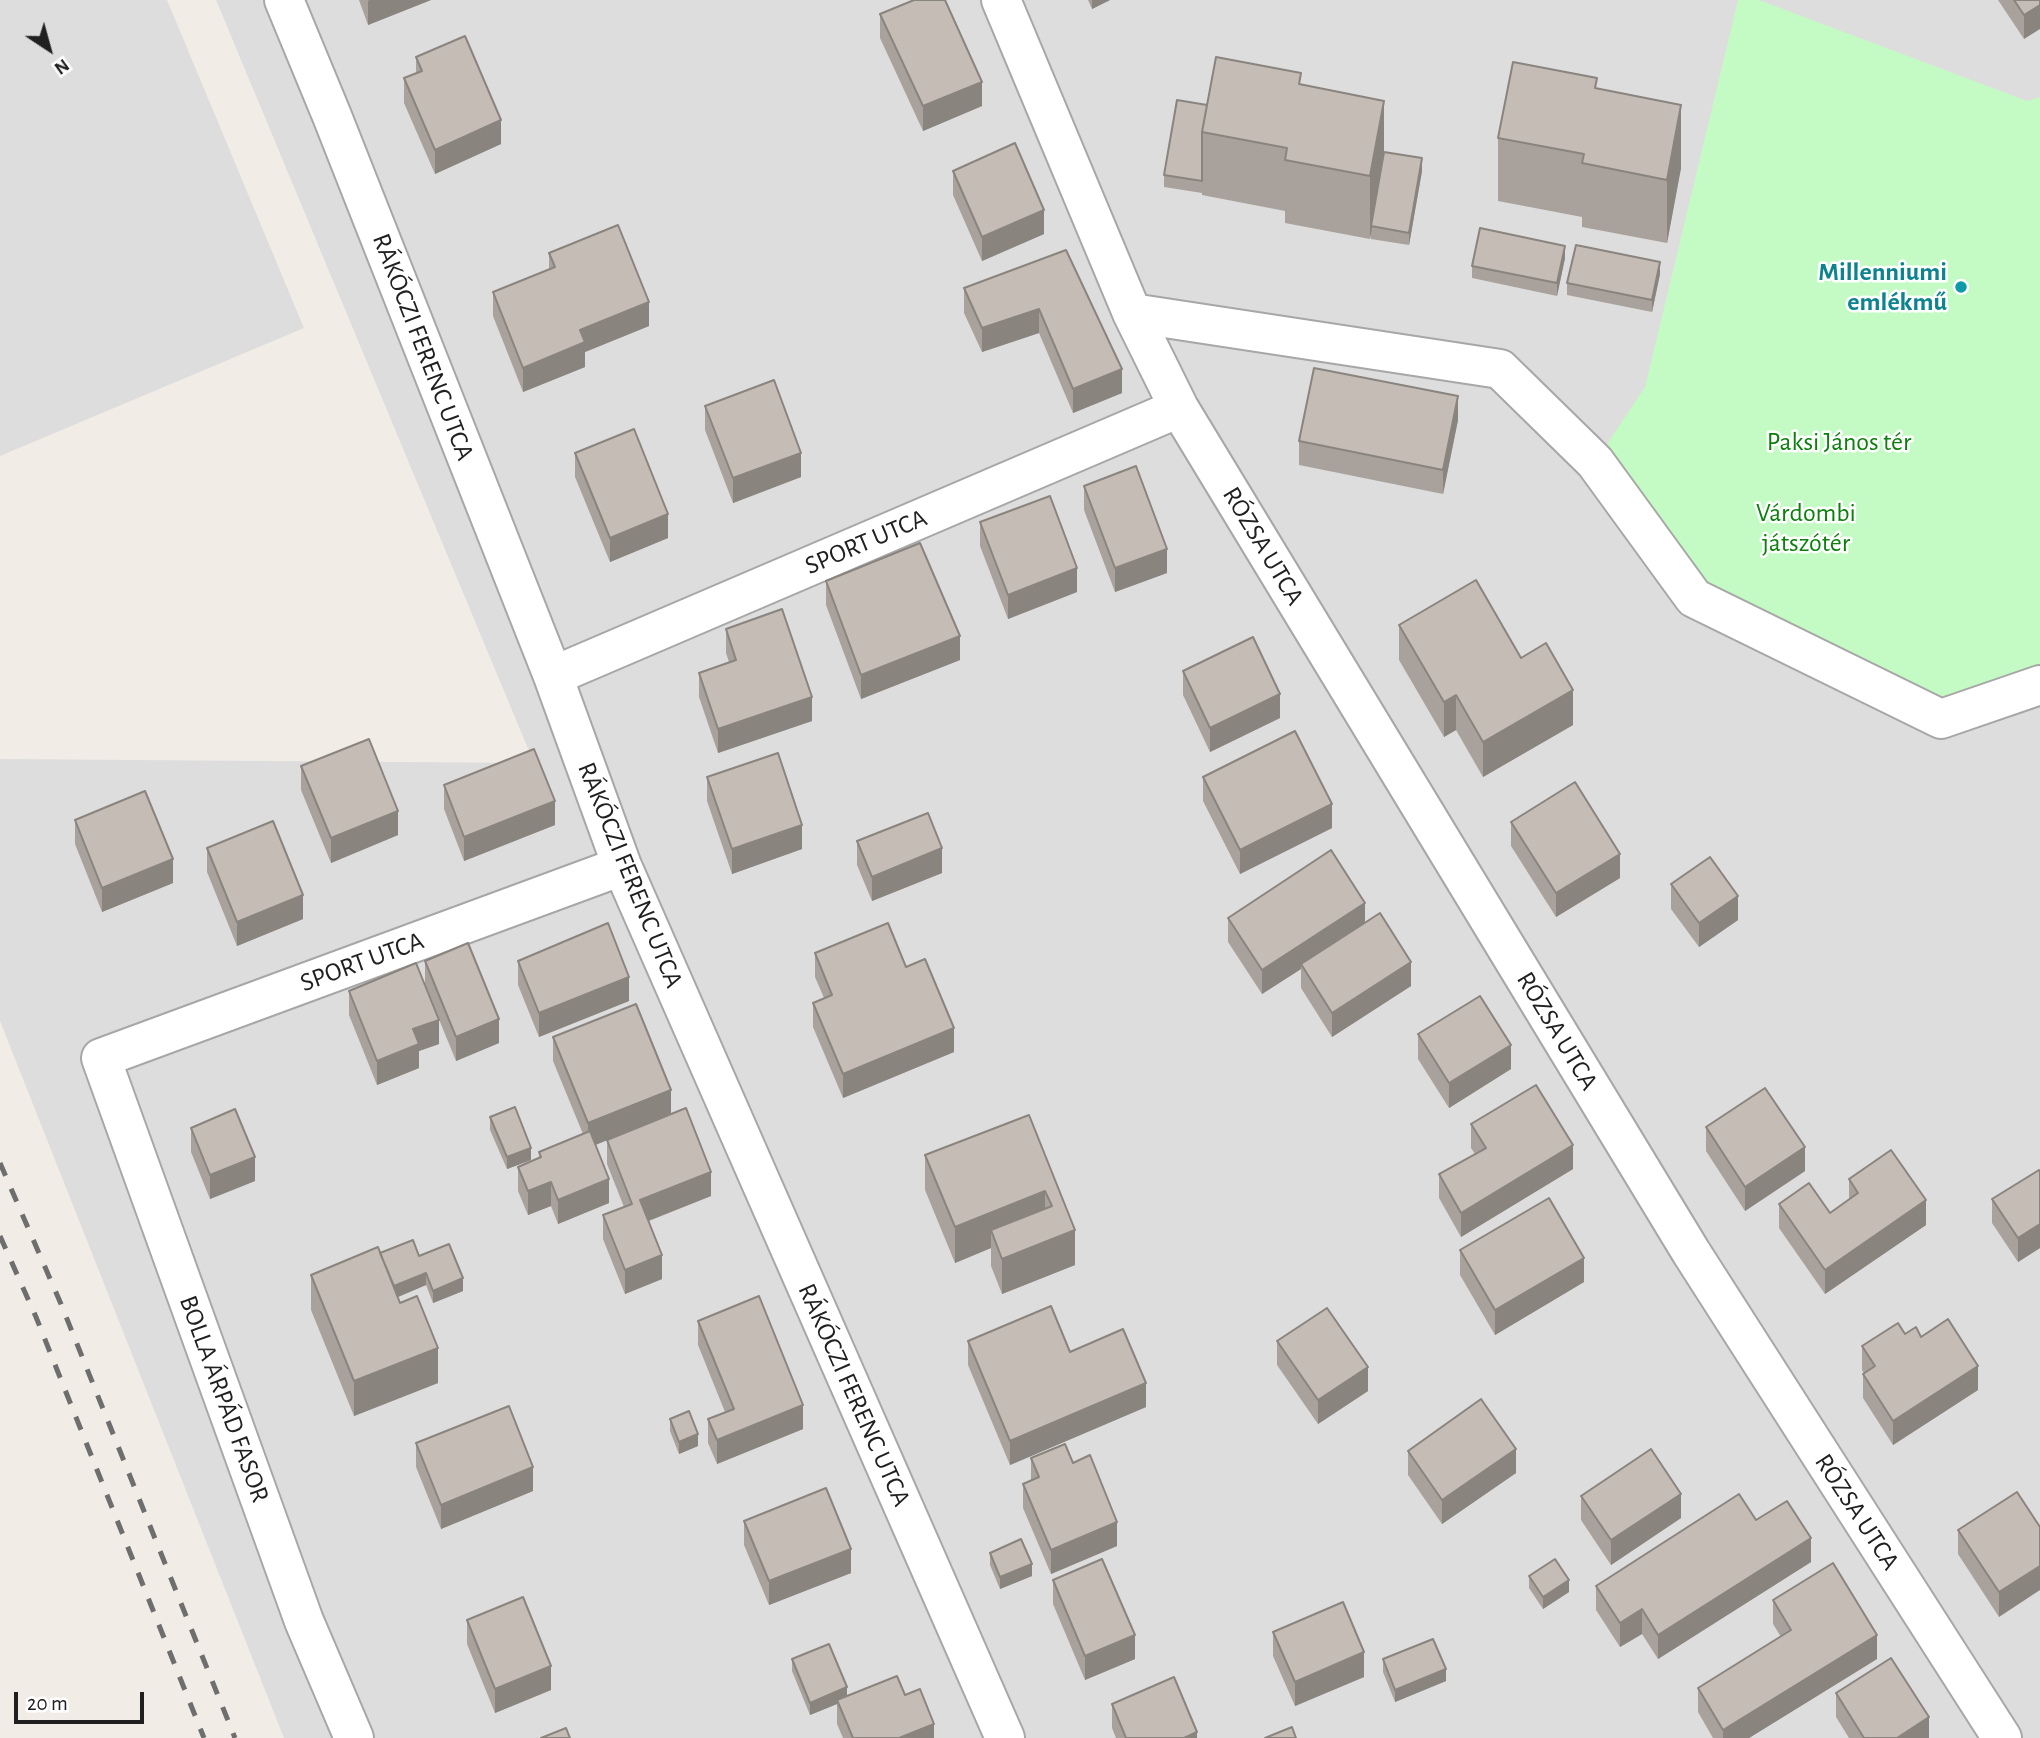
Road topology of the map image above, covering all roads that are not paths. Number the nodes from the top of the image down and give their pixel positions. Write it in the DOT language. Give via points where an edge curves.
graph roads {
  1 [pos="284,0"];
  2 [pos="1001,0"];
  3 [pos="1132,313"];
  4 [pos="1179,408"];
  5 [pos="553,676"];
  6 [pos="2040,685"];
  7 [pos="622,866"];
  8 [pos="101,1058"];
  9 [pos="354,1738"];
  10 [pos="1004,1738"];
  11 [pos="2002,1738"];
  1 -- 5 [label="street, RÁKÓCZI FERENC UTCA"];
  2 -- 3 [label="street, RÓZSA UTCA"];
  3 -- 4 [label="street, RÓZSA UTCA"];
  3 -- 6 [label="street" via="1500,369 1595,462 1694,598 1941,719"];
  4 -- 5 [label="street, SPORT UTCA"];
  4 -- 11 [label="street, RÓZSA UTCA" via="1691,1252"];
  5 -- 7 [label="street, RÁKÓCZI FERENC UTCA"];
  7 -- 8 [label="street, SPORT UTCA"];
  7 -- 10 [label="street, RÁKÓCZI FERENC UTCA"];
  8 -- 9 [label="street, BOLLA ÁRPÁD FASOR" via="304,1621"];
}
